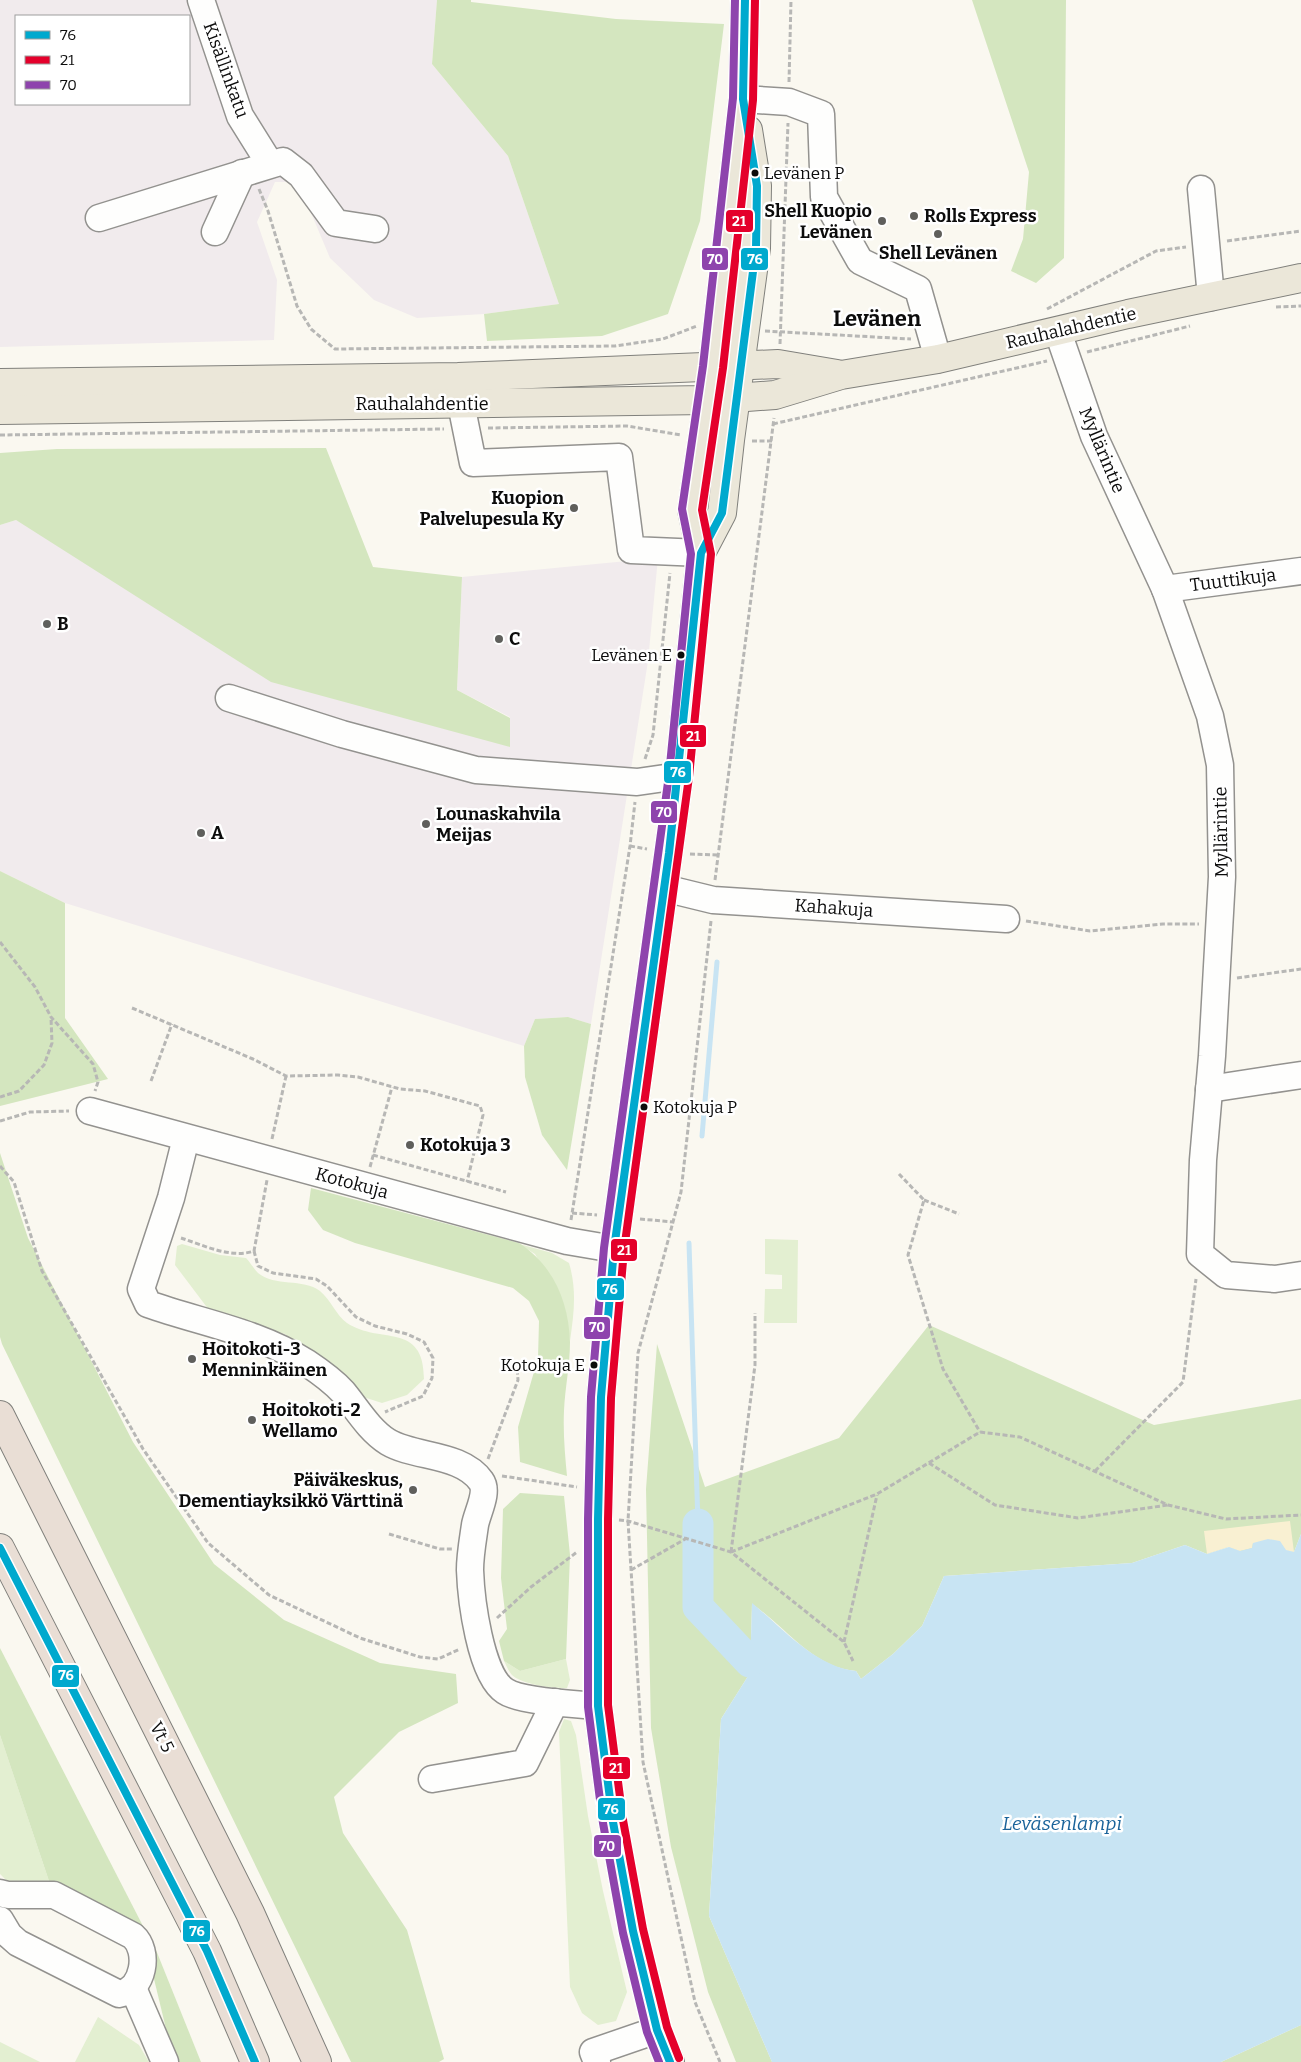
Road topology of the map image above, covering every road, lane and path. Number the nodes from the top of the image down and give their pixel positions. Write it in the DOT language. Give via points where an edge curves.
graph roads {
  1 [pos="201,0"];
  2 [pos="745,0"];
  3 [pos="790,0"];
  4 [pos="743,99"];
  5 [pos="789,102"];
  6 [pos="253,169"];
  7 [pos="1201,188"];
  8 [pos="99,218"];
  9 [pos="375,228"];
  10 [pos="1301,231"];
  11 [pos="215,232"];
  12 [pos="1206,244"];
  13 [pos="1301,278"];
  14 [pos="1068,297"];
  15 [pos="1211,297"];
  16 [pos="1301,306"];
  17 [pos="1275,308"];
  18 [pos="1200,323"];
  19 [pos="699,325"];
  20 [pos="781,332"];
  21 [pos="1058,332"];
  22 [pos="1084,352"];
  23 [pos="938,359"];
  24 [pos="741,366"];
  25 [pos="712,368"];
  26 [pos="841,375"];
  27 [pos="0,383"];
  28 [pos="736,399"];
  29 [pos="707,400"];
  30 [pos="0,410"];
  31 [pos="464,416"];
  32 [pos="773,424"];
  33 [pos="0,435"];
  34 [pos="684,435"];
  35 [pos="672,550"];
  36 [pos="701,553"];
  37 [pos="1301,571"];
  38 [pos="1165,589"];
  39 [pos="229,698"];
  40 [pos="679,776"];
  41 [pos="637,782"];
  42 [pos="664,888"];
  43 [pos="713,900"];
  44 [pos="1006,919"];
  45 [pos="1219,924"];
  46 [pos="0,942"];
  47 [pos="1301,969"];
  48 [pos="1216,981"];
  49 [pos="132,1008"];
  50 [pos="52,1017"];
  51 [pos="172,1024"];
  52 [pos="1301,1075"];
  53 [pos="286,1076"];
  54 [pos="151,1081"];
  55 [pos="392,1087"];
  56 [pos="1209,1089"];
  57 [pos="0,1097"];
  58 [pos="90,1111"];
  59 [pos="0,1121"];
  60 [pos="186,1138"];
  61 [pos="373,1155"];
  62 [pos="270,1161"];
  63 [pos="0,1166"];
  64 [pos="899,1174"];
  65 [pos="468,1182"];
  66 [pos="364,1187"];
  67 [pos="506,1192"];
  68 [pos="924,1200"];
  69 [pos="959,1214"];
  70 [pos="159,1232"];
  71 [pos="567,1242"];
  72 [pos="614,1249"];
  73 [pos="254,1251"];
  74 [pos="1200,1254"];
  75 [pos="1301,1275"];
  76 [pos="755,1312"];
  77 [pos="517,1367"];
  78 [pos="0,1415"];
  79 [pos="363,1417"];
  80 [pos="980,1432"];
  81 [pos="929,1462"];
  82 [pos="490,1466"];
  83 [pos="1095,1471"];
  84 [pos="495,1474"];
  85 [pos="578,1487"];
  86 [pos="877,1494"];
  87 [pos="1168,1505"];
  88 [pos="1301,1514"];
  89 [pos="628,1521"];
  90 [pos="389,1534"];
  91 [pos="687,1538"];
  92 [pos="577,1543"];
  93 [pos="473,1547"];
  94 [pos="0,1548"];
  95 [pos="731,1552"];
  96 [pos="631,1570"];
  97 [pos="480,1634"];
  98 [pos="844,1642"];
  99 [pos="853,1661"];
  100 [pos="555,1702"];
  101 [pos="598,1706"];
  102 [pos="432,1779"];
  103 [pos="0,1893"];
  104 [pos="0,1920"];
  105 [pos="133,1988"];
  106 [pos="657,2030"];
  107 [pos="165,2062"];
  108 [pos="255,2062"];
  109 [pos="317,2062"];
  110 [pos="597,2062"];
  111 [pos="670,2062"];
  112 [pos="720,2062"];
  1 -- 6 [label="street, Kisällinkatu" via="240,116"];
  2 -- 4 [label="main road"];
  3 -- 5 [label="path"];
  4 -- 5 [label="street"];
  4 -- 24 [label="main road" via="757,186 756,248"];
  4 -- 25 [label="main road"];
  5 -- 20 [label="path"];
  5 -- 23 [label="street" via="821,114 824,197 860,261 918,289"];
  6 -- 8 [label="street"];
  6 -- 9 [label="street" via="283,161 301,175 336,224"];
  6 -- 11 [label="street"];
  6 -- 19 [label="path" via="297,306 311,330 335,349 616,346 663,339"];
  7 -- 12 [label="street"];
  10 -- 12 [label="path"];
  12 -- 14 [label="path" via="1156,251"];
  12 -- 15 [label="street"];
  13 -- 15 [label="main road, Rauhalahdentie"];
  15 -- 21 [label="main road, Rauhalahdentie"];
  16 -- 17 [label="path"];
  18 -- 22 [label="path"];
  21 -- 23 [label="main road, Rauhalahdentie"];
  21 -- 38 [label="street, Myllärintie" via="1094,436"];
  23 -- 26 [label="main road, Rauhalahdentie"];
  24 -- 25 [label="main road, Rauhalahdentie"];
  24 -- 26 [label="main road, Rauhalahdentie" via="778,364"];
  24 -- 28 [label="main road"];
  25 -- 27 [label="main road, Rauhalahdentie" via="458,377"];
  25 -- 29 [label="main road"];
  26 -- 28 [label="main road, Rauhalahdentie" via="775,395"];
  28 -- 29 [label="main road, Rauhalahdentie"];
  28 -- 36 [label="main road" via="722,514"];
  29 -- 31 [label="main road, Rauhalahdentie"];
  29 -- 36 [label="main road" via="692,510"];
  30 -- 31 [label="main road, Rauhalahdentie" via="293,404"];
  31 -- 33 [label="path"];
  31 -- 34 [label="path" via="627,426"];
  31 -- 35 [label="street" via="473,462 619,457 631,550"];
  32 -- 43 [label="path"];
  35 -- 36 [label="street"];
  35 -- 41 [label="path" via="653,735"];
  36 -- 40 [label="main road"];
  37 -- 38 [label="street, Tuuttikuja"];
  38 -- 45 [label="street, Myllärintie" via="1210,716 1220,765 1222,877"];
  39 -- 41 [label="street" via="342,734 476,770"];
  40 -- 41 [label="street"];
  40 -- 42 [label="main road"];
  41 -- 71 [label="path" via="630,846"];
  42 -- 43 [label="street, Kahakuja"];
  42 -- 72 [label="main road"];
  43 -- 44 [label="street, Kahakuja"];
  43 -- 89 [label="path" via="681,1192 638,1353"];
  44 -- 45 [label="path" via="1090,930 1163,924"];
  45 -- 48 [label="street, Myllärintie"];
  46 -- 50 [label="path" via="35,987"];
  47 -- 48 [label="path"];
  48 -- 56 [label="street, Myllärintie"];
  49 -- 51 [label="path"];
  50 -- 57 [label="path" via="52,1043 44,1065 19,1091"];
  50 -- 58 [label="path" via="93,1064 98,1082"];
  51 -- 53 [label="path"];
  51 -- 54 [label="path"];
  52 -- 56 [label="street"];
  53 -- 55 [label="path" via="338,1075"];
  53 -- 62 [label="path"];
  55 -- 61 [label="path"];
  55 -- 65 [label="path" via="473,1103 483,1109"];
  56 -- 74 [label="street, Myllärintie"];
  58 -- 59 [label="path" via="30,1112"];
  58 -- 60 [label="street, Kotokuja"];
  60 -- 62 [label="street, Kotokuja"];
  60 -- 70 [label="street"];
  61 -- 65 [label="path"];
  61 -- 66 [label="path"];
  62 -- 66 [label="street, Kotokuja"];
  62 -- 73 [label="path"];
  63 -- 97 [label="path" via="14,1182 42,1271 143,1449 208,1543 269,1595 360,1638 420,1657 438,1659 463,1648"];
  64 -- 68 [label="path"];
  65 -- 67 [label="path"];
  66 -- 71 [label="street, Kotokuja"];
  68 -- 69 [label="path"];
  68 -- 80 [label="path" via="908,1255 943,1369"];
  70 -- 73 [label="path" via="227,1252 244,1255"];
  70 -- 79 [label="street" via="141,1289 148,1304 270,1342 308,1364 341,1390"];
  71 -- 72 [label="street, Kotokuja"];
  72 -- 101 [label="main road" via="601,1396"];
  73 -- 79 [label="path" via="258,1266 273,1273 316,1279 327,1286 356,1317 424,1342 433,1358 432,1378 423,1396 388,1412"];
  74 -- 75 [label="street" via="1226,1275 1276,1280"];
  74 -- 83 [label="path" via="1183,1382"];
  76 -- 95 [label="path" via="755,1366"];
  77 -- 82 [label="path" via="518,1380 488,1458"];
  78 -- 109 [label="highway, Vt 5" via="250,1913"];
  79 -- 93 [label="street" via="398,1447 454,1463 482,1482 484,1490"];
  80 -- 81 [label="path"];
  80 -- 83 [label="path" via="1020,1436"];
  81 -- 86 [label="path"];
  81 -- 87 [label="path" via="995,1505 1078,1518"];
  83 -- 87 [label="path"];
  84 -- 85 [label="path"];
  86 -- 95 [label="path"];
  86 -- 98 [label="path"];
  87 -- 88 [label="path" via="1226,1520"];
  89 -- 91 [label="path"];
  89 -- 96 [label="path"];
  90 -- 93 [label="path" via="440,1549"];
  91 -- 95 [label="path"];
  91 -- 96 [label="path"];
  92 -- 97 [label="path" via="578,1551 531,1587"];
  93 -- 97 [label="street" via="470,1570"];
  94 -- 108 [label="highway" via="207,1951"];
  95 -- 98 [label="path"];
  96 -- 112 [label="path" via="643,1762 695,2002"];
  97 -- 100 [label="street" via="486,1663 505,1691"];
  98 -- 99 [label="path"];
  100 -- 101 [label="street"];
  100 -- 102 [label="street" via="525,1763"];
  101 -- 106 [label="main road" via="616,1840 633,1931"];
  103 -- 105 [label="street" via="54,1895 133,1936 140,1941 143,1959"];
  104 -- 105 [label="street" via="9,1935 26,1947 119,1994"];
  105 -- 107 [label="street"];
  106 -- 110 [label="street" via="593,2052"];
  106 -- 111 [label="main road"];
}
